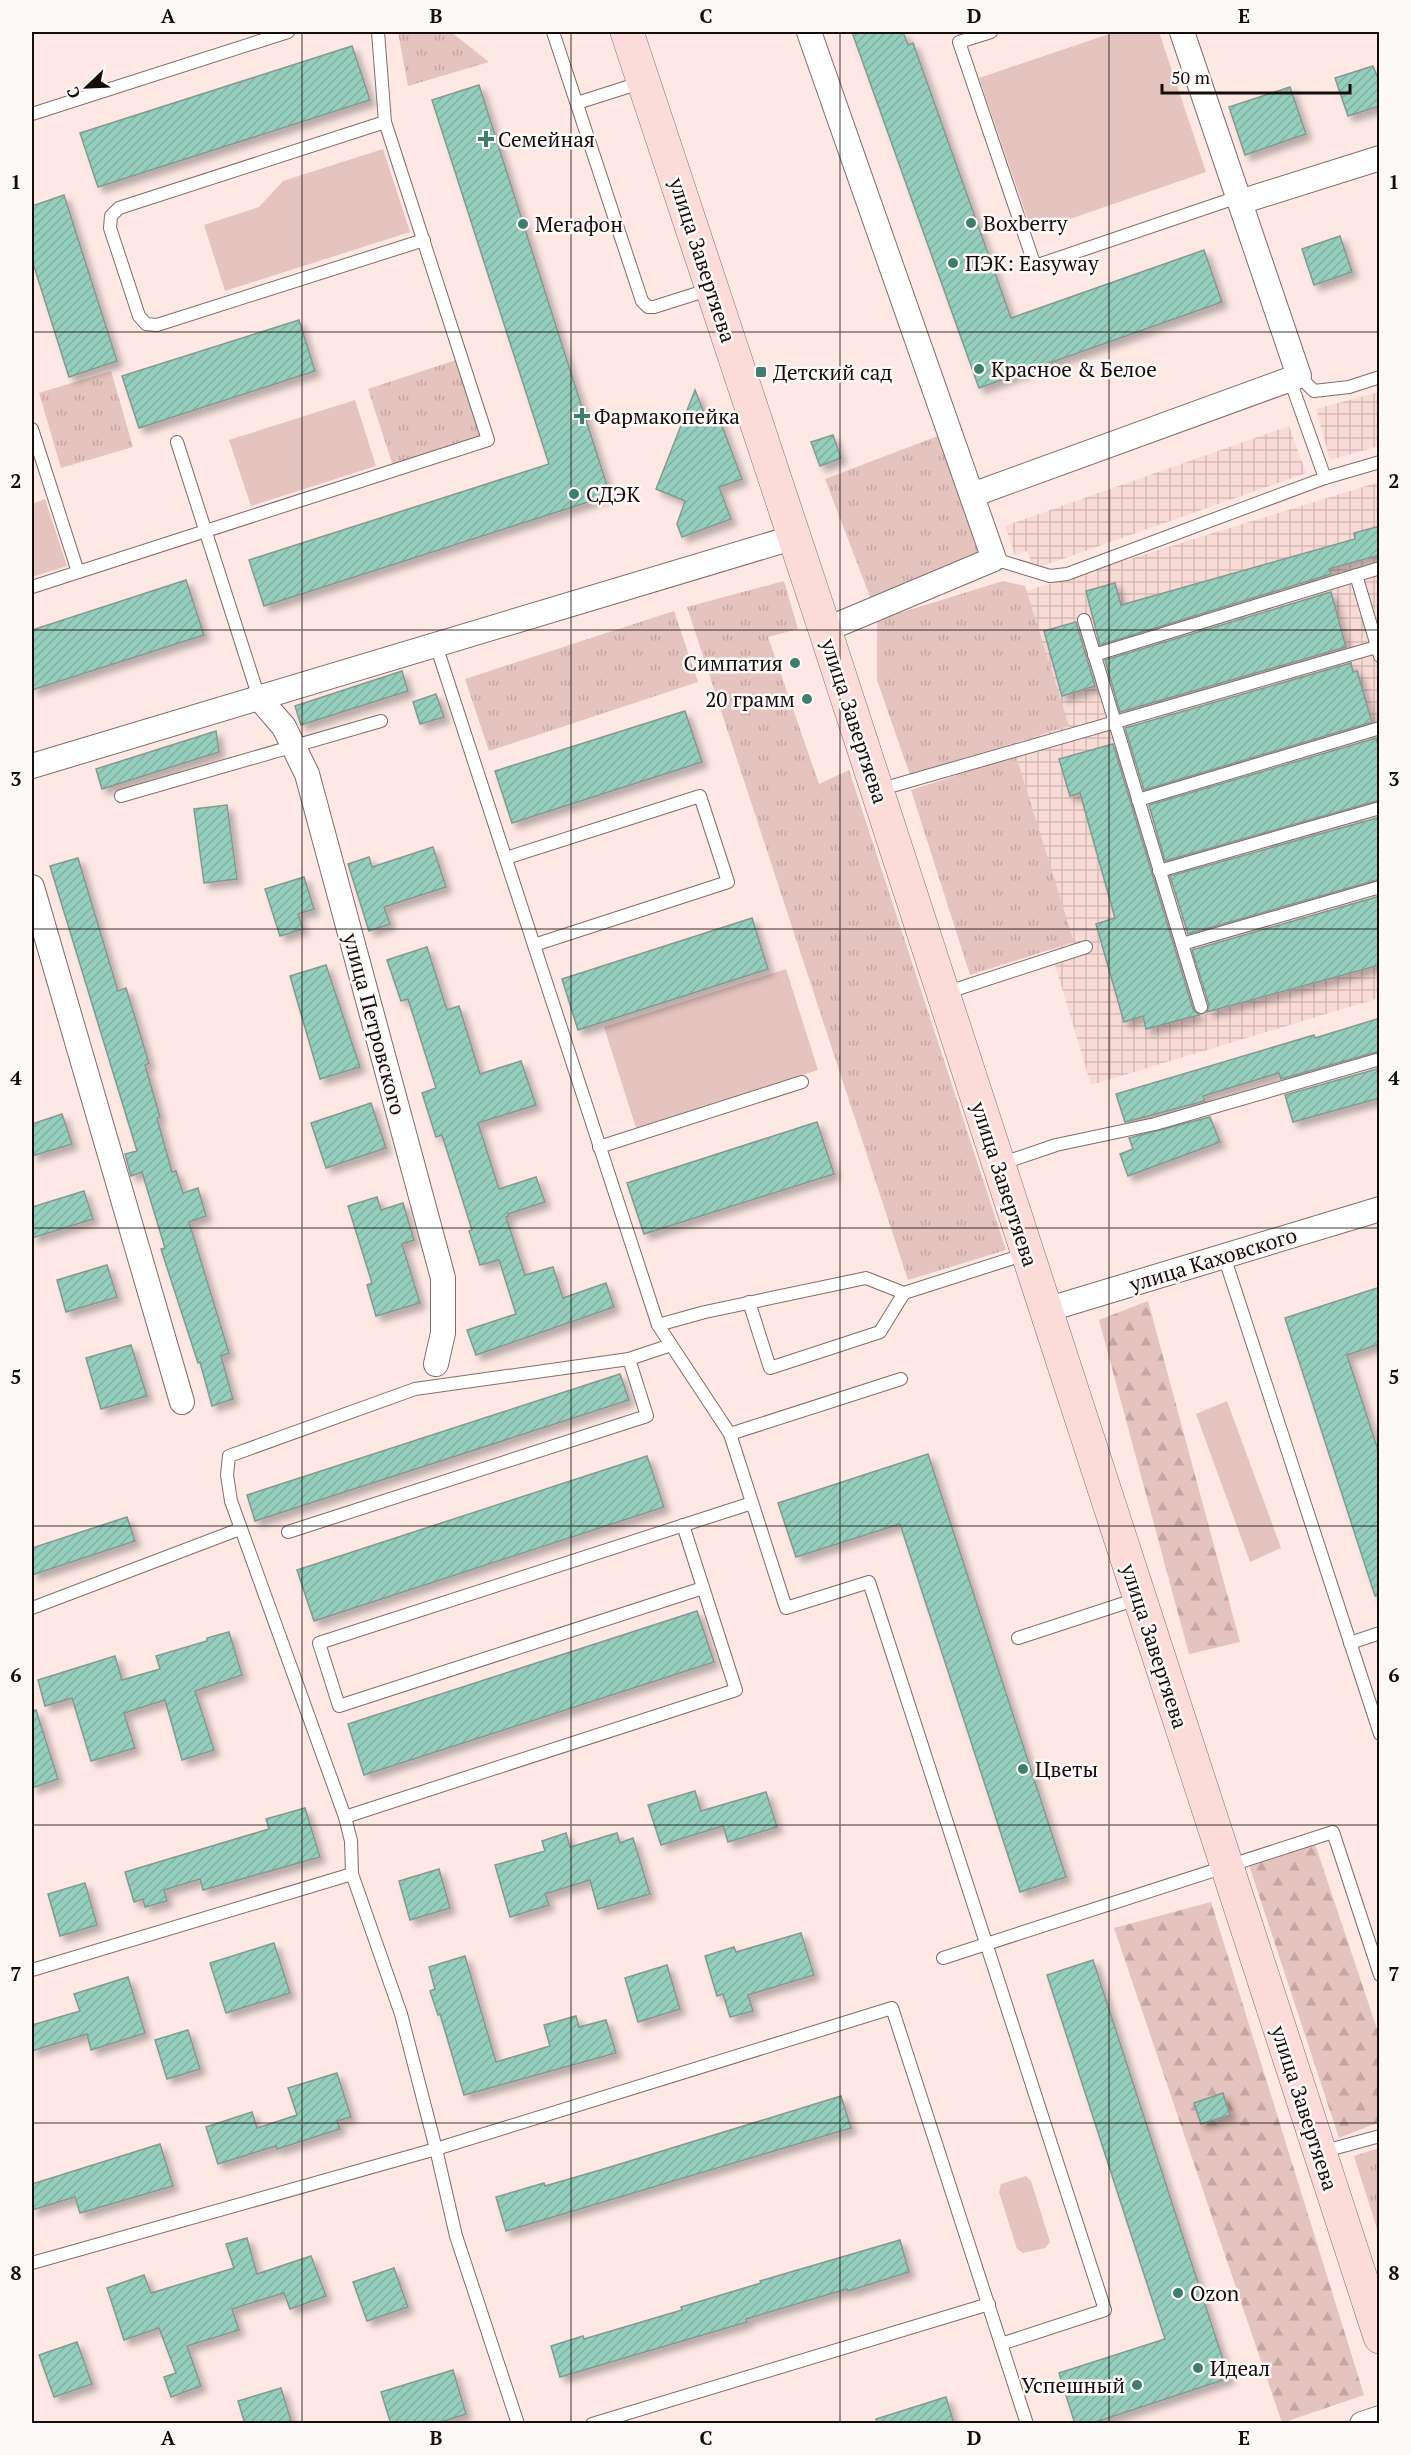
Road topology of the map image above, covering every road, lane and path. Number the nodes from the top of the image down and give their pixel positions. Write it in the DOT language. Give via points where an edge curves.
graph roads {
  1 [pos="288,32"];
  2 [pos="378,32"];
  3 [pos="553,32"];
  4 [pos="627,32"];
  5 [pos="809,32"];
  6 [pos="991,32"];
  7 [pos="1182,32"];
  8 [pos="644,82"];
  9 [pos="577,103"];
  10 [pos="32,114"];
  11 [pos="386,122"];
  12 [pos="1380,158"];
  13 [pos="1239,200"];
  14 [pos="424,240"];
  15 [pos="712,289"];
  16 [pos="1380,377"];
  17 [pos="1295,378"];
  18 [pos="32,429"];
  19 [pos="177,442"];
  20 [pos="1380,462"];
  21 [pos="1325,478"];
  22 [pos="972,495"];
  23 [pos="205,531"];
  24 [pos="795,537"];
  25 [pos="994,559"];
  26 [pos="1380,568"];
  27 [pos="78,572"];
  28 [pos="1356,575"];
  29 [pos="32,587"];
  30 [pos="1084,620"];
  31 [pos="825,630"];
  32 [pos="436,645"];
  33 [pos="1379,650"];
  34 [pos="1094,655"];
  35 [pos="259,698"];
  36 [pos="381,721"];
  37 [pos="1114,722"];
  38 [pos="1380,728"];
  39 [pos="294,746"];
  40 [pos="32,766"];
  41 [pos="877,790"];
  42 [pos="121,796"];
  43 [pos="1138,800"];
  44 [pos="1380,808"];
  45 [pos="506,858"];
  46 [pos="1159,871"];
  47 [pos="32,887"];
  48 [pos="1380,887"];
  49 [pos="1182,944"];
  50 [pos="534,945"];
  51 [pos="1086,947"];
  52 [pos="944,993"];
  53 [pos="1201,1007"];
  54 [pos="1380,1059"];
  55 [pos="802,1082"];
  56 [pos="599,1146"];
  57 [pos="999,1164"];
  58 [pos="1380,1209"];
  59 [pos="1028,1253"];
  60 [pos="1224,1256"];
  61 [pos="904,1293"];
  62 [pos="749,1302"];
  63 [pos="1046,1310"];
  64 [pos="658,1325"];
  65 [pos="670,1345"];
  66 [pos="629,1359"];
  67 [pos="436,1364"];
  68 [pos="901,1379"];
  69 [pos="182,1402"];
  70 [pos="730,1434"];
  71 [pos="752,1503"];
  72 [pos="683,1526"];
  73 [pos="240,1529"];
  74 [pos="288,1532"];
  75 [pos="703,1588"];
  76 [pos="1140,1598"];
  77 [pos="32,1608"];
  78 [pos="1380,1633"];
  79 [pos="1018,1638"];
  80 [pos="1350,1643"];
  81 [pos="1380,1734"];
  82 [pos="345,1817"];
  83 [pos="1227,1866"];
  84 [pos="352,1874"];
  85 [pos="987,1944"];
  86 [pos="943,1958"];
  87 [pos="32,1971"];
  88 [pos="1380,1976"];
  89 [pos="1380,2136"];
  90 [pos="436,2149"];
  91 [pos="1320,2152"];
  92 [pos="32,2263"];
  93 [pos="989,2304"];
  94 [pos="1380,2337"];
  95 [pos="1001,2344"];
  96 [pos="1380,2418"];
  97 [pos="518,2424"];
  98 [pos="592,2424"];
  99 [pos="1027,2424"];
  100 [pos="1362,2424"];
  1 -- 10 [label="lane"];
  2 -- 11 [label="lane"];
  3 -- 9 [label="lane"];
  4 -- 8 [label="main road, улица Завертяева"];
  5 -- 22 [label="street"];
  6 -- 13 [label="lane" via="959,42 1035,266"];
  7 -- 13 [label="street"];
  8 -- 9 [label="lane"];
  8 -- 15 [label="main road, улица Завертяева"];
  9 -- 15 [label="lane" via="642,301 654,308"];
  11 -- 14 [label="lane"];
  11 -- 14 [label="lane" via="119,208 111,216 110,228 139,316 146,324 157,325"];
  12 -- 13 [label="street"];
  13 -- 17 [label="street"];
  14 -- 23 [label="lane" via="488,440"];
  15 -- 24 [label="main road, улица Завертяева"];
  16 -- 17 [label="lane" via="1349,387 1314,391"];
  17 -- 21 [label="lane"];
  17 -- 22 [label="street"];
  18 -- 27 [label="lane"];
  19 -- 23 [label="lane"];
  20 -- 21 [label="lane"];
  21 -- 25 [label="lane" via="1067,574 1050,576"];
  22 -- 25 [label="street"];
  23 -- 27 [label="lane"];
  23 -- 35 [label="lane"];
  24 -- 31 [label="main road, улица Завертяева"];
  24 -- 32 [label="street"];
  25 -- 31 [label="street"];
  26 -- 28 [label="lane"];
  27 -- 29 [label="lane"];
  28 -- 33 [label="lane"];
  28 -- 34 [label="lane"];
  30 -- 34 [label="lane"];
  31 -- 41 [label="main road, улица Завертяева"];
  32 -- 35 [label="street"];
  32 -- 45 [label="lane"];
  33 -- 37 [label="lane"];
  34 -- 37 [label="lane"];
  35 -- 39 [label="street, улица Петровского" via="284,727"];
  35 -- 40 [label="street"];
  36 -- 39 [label="lane"];
  37 -- 41 [label="lane"];
  37 -- 43 [label="lane"];
  38 -- 43 [label="lane"];
  39 -- 42 [label="lane"];
  39 -- 67 [label="street, улица Петровского" via="307,774 443,1278 443,1333"];
  41 -- 52 [label="main road, улица Завертяева"];
  43 -- 46 [label="lane"];
  44 -- 46 [label="lane"];
  45 -- 50 [label="lane"];
  45 -- 50 [label="lane" via="700,796 711,828 728,882"];
  46 -- 49 [label="lane"];
  47 -- 69 [label="street"];
  48 -- 49 [label="lane"];
  49 -- 53 [label="lane"];
  50 -- 56 [label="lane"];
  51 -- 52 [label="lane"];
  52 -- 57 [label="main road, улица Завертяева"];
  54 -- 57 [label="lane" via="1155,1124 1056,1145"];
  55 -- 56 [label="lane"];
  56 -- 64 [label="lane"];
  57 -- 59 [label="main road, улица Завертяева"];
  58 -- 60 [label="street, улица Каховского"];
  59 -- 61 [label="lane"];
  59 -- 63 [label="main road, улица Завертяева"];
  60 -- 63 [label="street, улица Каховского"];
  60 -- 80 [label="lane"];
  61 -- 62 [label="lane" via="866,1278"];
  61 -- 62 [label="lane" via="880,1332 770,1368"];
  62 -- 64 [label="lane"];
  63 -- 76 [label="main road, улица Завертяева"];
  64 -- 65 [label="lane"];
  65 -- 66 [label="lane"];
  65 -- 70 [label="lane"];
  66 -- 73 [label="lane" via="415,1389 229,1456 226,1475"];
  66 -- 74 [label="lane" via="647,1416"];
  68 -- 70 [label="lane"];
  70 -- 71 [label="lane"];
  71 -- 72 [label="lane"];
  71 -- 85 [label="lane" via="786,1608 869,1582"];
  72 -- 75 [label="lane"];
  72 -- 75 [label="lane" via="319,1643 339,1706"];
  73 -- 77 [label="lane"];
  73 -- 82 [label="lane"];
  75 -- 82 [label="lane" via="736,1690"];
  76 -- 79 [label="lane"];
  76 -- 83 [label="main road, улица Завертяева"];
  78 -- 80 [label="lane"];
  80 -- 81 [label="lane"];
  82 -- 84 [label="lane" via="351,1841"];
  83 -- 85 [label="lane"];
  83 -- 88 [label="lane" via="1333,1832"];
  83 -- 91 [label="main road, улица Завертяева"];
  84 -- 87 [label="lane"];
  84 -- 90 [label="lane" via="400,2014"];
  85 -- 86 [label="lane"];
  85 -- 95 [label="lane" via="1105,2310"];
  89 -- 91 [label="lane"];
  90 -- 92 [label="lane"];
  90 -- 93 [label="lane" via="892,2008"];
  90 -- 97 [label="lane" via="456,2236"];
  91 -- 94 [label="main road, улица Завертяева"];
  93 -- 95 [label="lane"];
  93 -- 98 [label="lane"];
  95 -- 99 [label="lane"];
  96 -- 100 [label="street"];
}
